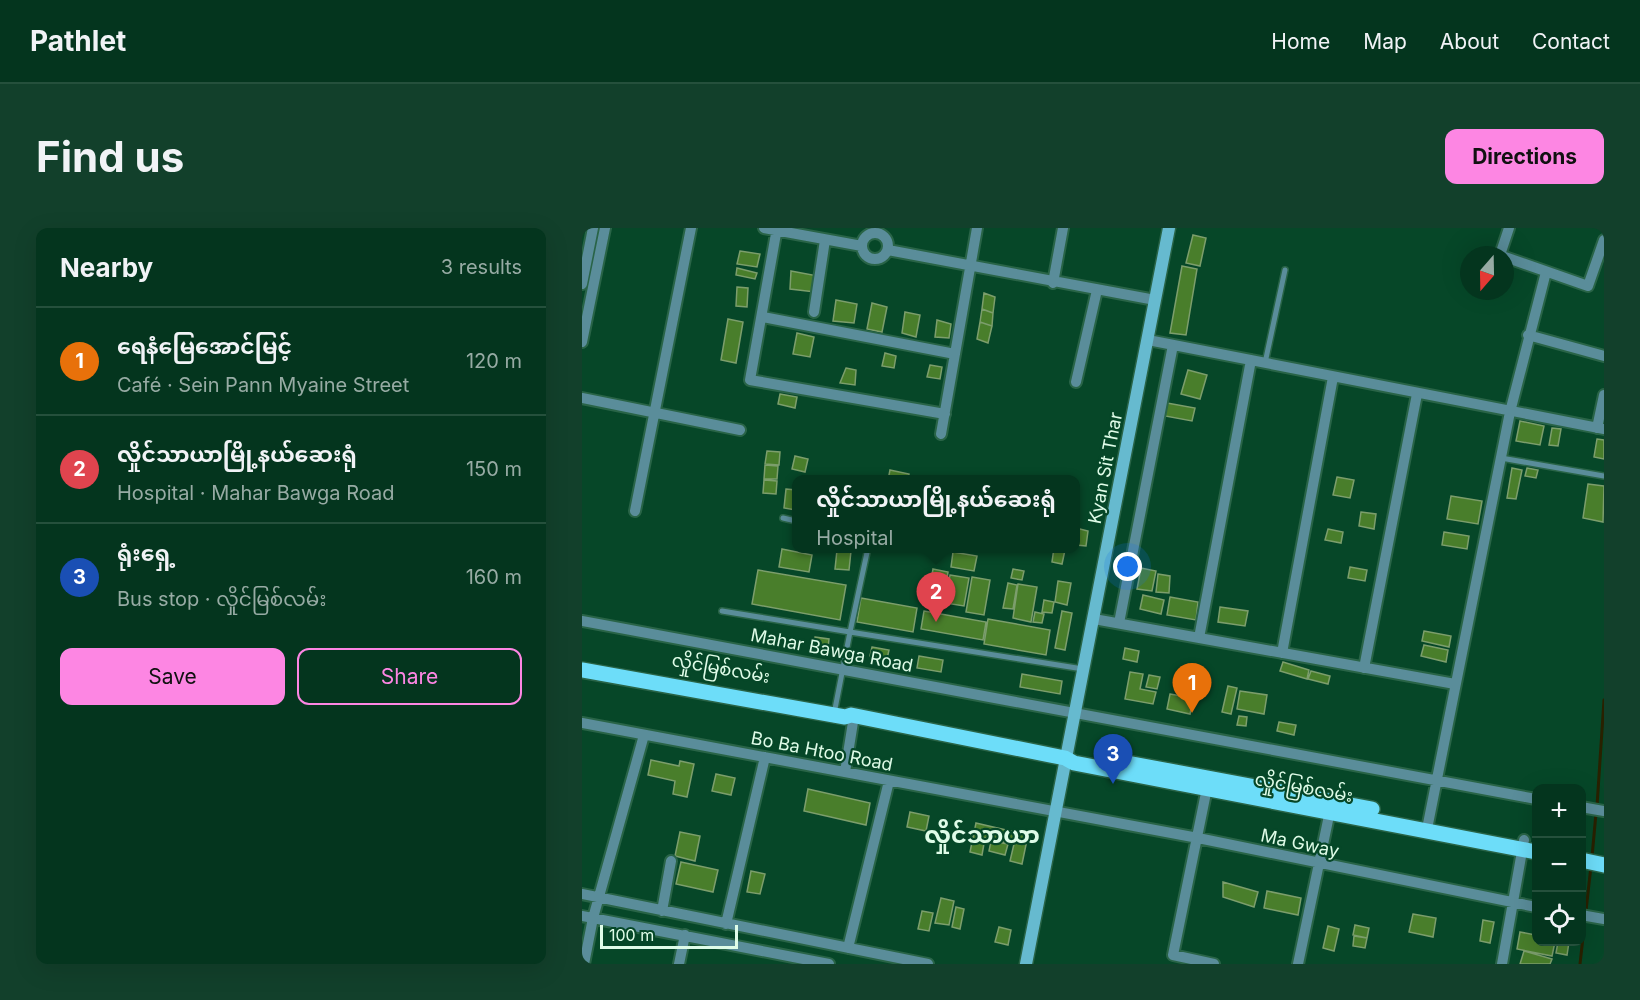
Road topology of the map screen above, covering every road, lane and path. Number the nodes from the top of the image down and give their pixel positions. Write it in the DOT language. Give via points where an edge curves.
graph roads {
  1 [pos="593,228"];
  2 [pos="605,228"];
  3 [pos="691,228"];
  4 [pos="764,228"];
  5 [pos="977,228"];
  6 [pos="1063,228"];
  7 [pos="1169,228"];
  8 [pos="1509,228"];
  9 [pos="777,229"];
  10 [pos="879,230"];
  11 [pos="825,240"];
  12 [pos="1604,240"];
  13 [pos="862,246"];
  14 [pos="1503,246"];
  15 [pos="888,250"];
  16 [pos="1514,260"];
  17 [pos="970,266"];
  18 [pos="1286,270"];
  19 [pos="1546,272"];
  20 [pos="1053,283"];
  21 [pos="582,284"];
  22 [pos="1097,290"];
  23 [pos="1155,300"];
  24 [pos="814,312"];
  25 [pos="763,317"];
  26 [pos="1528,335"];
  27 [pos="1148,340"];
  28 [pos="582,342"];
  29 [pos="1173,345"];
  30 [pos="955,354"];
  31 [pos="1604,356"];
  32 [pos="1251,360"];
  33 [pos="1264,363"];
  34 [pos="1333,377"];
  35 [pos="1076,382"];
  36 [pos="1418,394"];
  37 [pos="1604,395"];
  38 [pos="582,398"];
  39 [pos="1510,412"];
  40 [pos="655,413"];
  41 [pos="945,414"];
  42 [pos="1600,428"];
  43 [pos="740,430"];
  44 [pos="941,434"];
  45 [pos="1501,458"];
  46 [pos="1604,476"];
  47 [pos="635,511"];
  48 [pos="783,518"];
  49 [pos="792,520"];
  50 [pos="867,553"];
  51 [pos="722,610"];
  52 [pos="1094,619"];
  53 [pos="582,621"];
  54 [pos="1119,623"];
  55 [pos="850,632"];
  56 [pos="1199,638"];
  57 [pos="1282,653"];
  58 [pos="582,662"];
  59 [pos="1364,668"];
  60 [pos="843,669"];
  61 [pos="1083,669"];
  62 [pos="582,670"];
  63 [pos="1455,684"];
  64 [pos="835,712"];
  65 [pos="1075,714"];
  66 [pos="853,715"];
  67 [pos="582,723"];
  68 [pos="644,735"];
  69 [pos="765,757"];
  70 [pos="1065,758"];
  71 [pos="845,772"];
  72 [pos="889,781"];
  73 [pos="1436,781"];
  74 [pos="1208,783"];
  75 [pos="1532,798"];
  76 [pos="1331,806"];
  77 [pos="1586,808"];
  78 [pos="1603,811"];
  79 [pos="1055,812"];
  80 [pos="1428,825"];
  81 [pos="1198,838"];
  82 [pos="1530,846"];
  83 [pos="671,861"];
  84 [pos="1320,865"];
  85 [pos="582,894"];
  86 [pos="599,897"];
  87 [pos="1514,903"];
  88 [pos="1532,907"];
  89 [pos="663,911"];
  90 [pos="1586,916"];
  91 [pos="587,917"];
  92 [pos="1604,919"];
  93 [pos="726,924"];
  94 [pos="685,935"];
  95 [pos="848,948"];
  96 [pos="584,958"];
  97 [pos="679,964"];
  98 [pos="829,964"];
  99 [pos="928,964"];
  100 [pos="1026,964"];
  101 [pos="1214,964"];
  102 [pos="1298,964"];
  103 [pos="1502,964"];
  1 -- 21 [label="street"];
  2 -- 28 [label="street"];
  3 -- 40 [label="street"];
  4 -- 9 [label="street"];
  5 -- 17 [label="street"];
  6 -- 20 [label="street"];
  7 -- 23 [label="main road, Kyan Sit Thar"];
  8 -- 14 [label="street"];
  9 -- 11 [label="street"];
  9 -- 25 [label="street"];
  10 -- 13 [label="street" via="865,237"];
  10 -- 15 [label="street" via="888,241"];
  11 -- 13 [label="street"];
  11 -- 24 [label="street"];
  12 -- 19 [label="street" via="1588,286"];
  13 -- 15 [label="street" via="873,259"];
  15 -- 17 [label="street"];
  16 -- 19 [label="street"];
  17 -- 20 [label="street"];
  17 -- 30 [label="street"];
  18 -- 33 [label="lane"];
  19 -- 26 [label="street"];
  20 -- 22 [label="street"];
  22 -- 23 [label="street"];
  22 -- 35 [label="street"];
  23 -- 27 [label="main road, Kyan Sit Thar"];
  25 -- 30 [label="street"];
  25 -- 41 [label="street" via="750,380"];
  26 -- 31 [label="street"];
  26 -- 39 [label="street"];
  27 -- 29 [label="street"];
  27 -- 52 [label="main road, Kyan Sit Thar"];
  29 -- 32 [label="street"];
  29 -- 54 [label="street"];
  30 -- 41 [label="street"];
  32 -- 33 [label="street"];
  32 -- 56 [label="street"];
  33 -- 34 [label="street"];
  34 -- 36 [label="street"];
  34 -- 57 [label="street"];
  36 -- 39 [label="street"];
  36 -- 59 [label="street"];
  37 -- 42 [label="street"];
  38 -- 40 [label="street"];
  39 -- 42 [label="street"];
  39 -- 45 [label="street"];
  40 -- 43 [label="street"];
  40 -- 47 [label="street"];
  41 -- 44 [label="street"];
  45 -- 46 [label="lane"];
  45 -- 63 [label="street"];
  48 -- 49 [label="lane"];
  50 -- 55 [label="lane"];
  51 -- 55 [label="lane"];
  52 -- 54 [label="street"];
  52 -- 61 [label="main road, Kyan Sit Thar"];
  53 -- 60 [label="street, Mahar Bawga Road"];
  54 -- 56 [label="street"];
  55 -- 60 [label="lane"];
  55 -- 61 [label="lane"];
  56 -- 57 [label="street"];
  57 -- 59 [label="street"];
  58 -- 64 [label="main road, လှိုင်မြစ်လမ်း"];
  59 -- 63 [label="street"];
  60 -- 64 [label="lane"];
  60 -- 65 [label="street, Mahar Bawga Road"];
  61 -- 65 [label="main road, Kyan Sit Thar"];
  62 -- 64 [label="main road, လှိုင်မြစ်လမ်း"];
  63 -- 73 [label="street"];
  64 -- 66 [label="main road, လှိုင်မြစ်လမ်း" via="847,710"];
  65 -- 70 [label="main road, Kyan Sit Thar"];
  65 -- 73 [label="street, Mahar Bawga Road"];
  66 -- 70 [label="main road, လှိုင်မြစ်လမ်း"];
  66 -- 71 [label="street"];
  67 -- 68 [label="street, Bo Ba Htoo Road"];
  68 -- 69 [label="street, Bo Ba Htoo Road"];
  68 -- 86 [label="street"];
  69 -- 71 [label="street, Bo Ba Htoo Road"];
  69 -- 93 [label="street"];
  70 -- 74 [label="main road, လှိုင်မြစ်လမ်း" via="1074,763"];
  70 -- 79 [label="main road, Kyan Sit Thar"];
  71 -- 72 [label="street, Bo Ba Htoo Road"];
  72 -- 79 [label="street, Bo Ba Htoo Road"];
  72 -- 95 [label="street"];
  73 -- 75 [label="street, Mahar Bawga Road"];
  73 -- 80 [label="street"];
  74 -- 76 [label="main road, လှိုင်မြစ်လမ်း"];
  74 -- 81 [label="street"];
  76 -- 80 [label="main road, လှိုင်မြစ်လမ်း"];
  76 -- 84 [label="street"];
  77 -- 78 [label="street"];
  79 -- 81 [label="street, Ma Gway"];
  79 -- 100 [label="main road, Kyan Sit Thar"];
  80 -- 82 [label="main road, လှိုင်မြစ်လမ်း"];
  81 -- 84 [label="street, Ma Gway"];
  81 -- 101 [label="street" via="1173,955"];
  82 -- 87 [label="street"];
  83 -- 89 [label="street"];
  84 -- 87 [label="street, Ma Gway"];
  84 -- 102 [label="street"];
  85 -- 86 [label="street"];
  86 -- 89 [label="street"];
  86 -- 91 [label="street"];
  87 -- 88 [label="street, Ma Gway"];
  87 -- 103 [label="street"];
  89 -- 93 [label="street"];
  90 -- 92 [label="street"];
  91 -- 94 [label="street"];
  91 -- 96 [label="street"];
  93 -- 95 [label="street"];
  94 -- 97 [label="street"];
  94 -- 98 [label="street"];
  95 -- 99 [label="street"];
}
